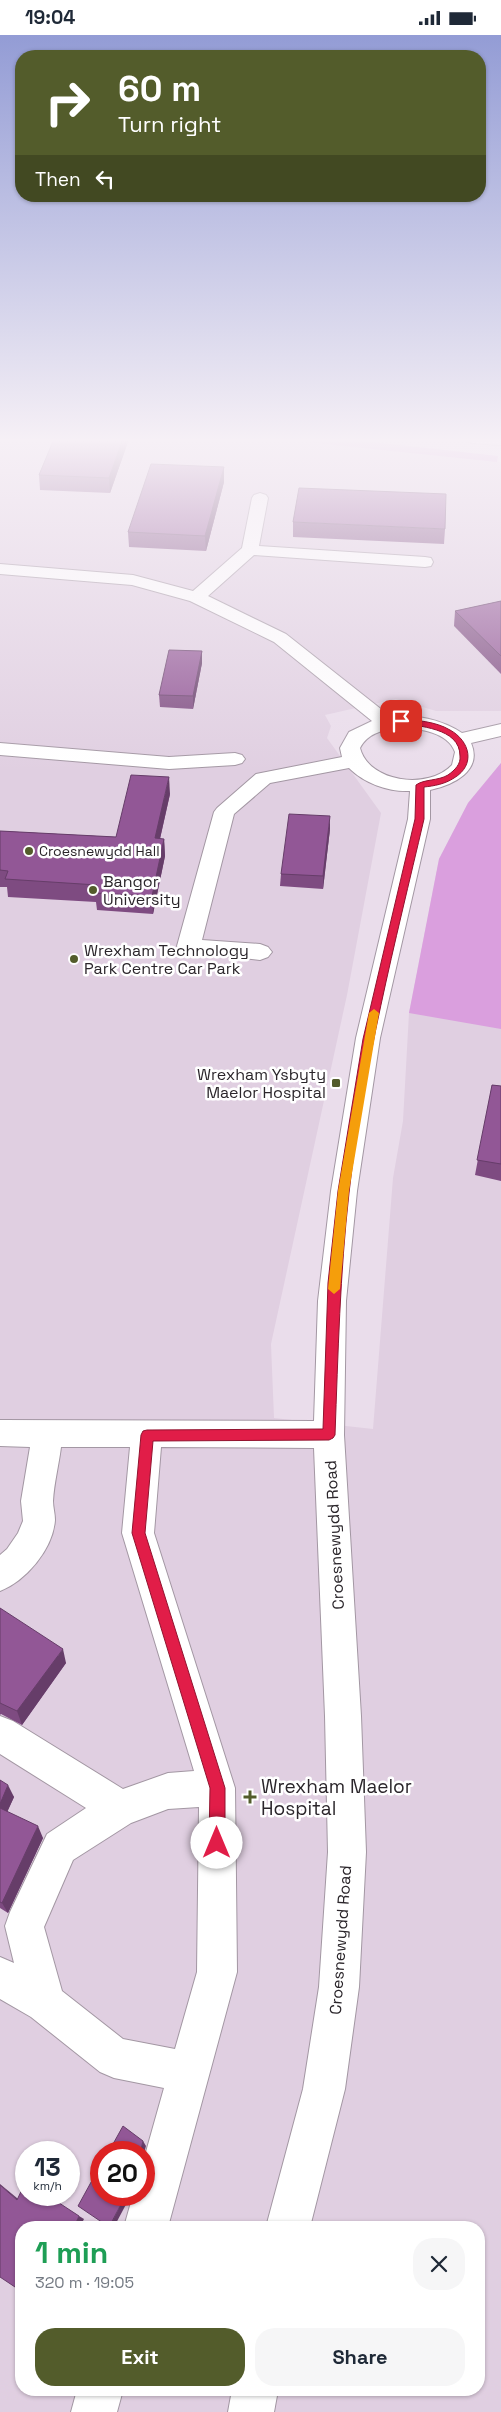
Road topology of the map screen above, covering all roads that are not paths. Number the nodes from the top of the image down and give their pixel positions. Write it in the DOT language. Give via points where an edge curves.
graph roads {
  1 [pos="250,550"];
  2 [pos="425,562"];
  3 [pos="0,569"];
  4 [pos="196,597"];
  5 [pos="385,722"];
  6 [pos="501,730"];
  7 [pos="458,739"];
  8 [pos="0,749"];
  9 [pos="236,759"];
  10 [pos="352,761"];
  11 [pos="420,785"];
  12 [pos="260,952"];
  13 [pos="0,1433"];
  14 [pos="48,1435"];
  15 [pos="147,1435"];
  16 [pos="329,1435"];
  17 [pos="0,1575"];
  18 [pos="0,1734"];
  19 [pos="217,1788"];
  20 [pos="120,1808"];
  21 [pos="0,1977"];
  22 [pos="45,2003"];
  23 [pos="189,2072"];
  24 [pos="148,2221"];
  25 [pos="290,2221"];
  26 [pos="98,2396"];
  27 [pos="254,2396"];
  28 [pos="94,2412"];
  29 [pos="251,2412"];
  1 -- 2 [label="main road"];
  1 -- 4 [label="main road"];
  3 -- 4 [label="main road" via="133,580"];
  4 -- 5 [label="main road" via="280,638"];
  5 -- 7 [label="main road" via="434,725"];
  5 -- 10 [label="main road" via="359,733 352,741 349,751"];
  6 -- 7 [label="main road"];
  7 -- 11 [label="main road" via="465,759 460,769 444,780"];
  8 -- 9 [label="main road" via="169,763"];
  10 -- 11 [label="main road" via="359,770 386,783"];
  10 -- 12 [label="main road" via="263,778 224,812 189,946"];
  11 -- 16 [label="main road, Croesnewydd Road" via="419,819 368,1039 344,1191 332,1301"];
  13 -- 14 [label="main road"];
  14 -- 15 [label="main road"];
  14 -- 17 [label="main road" via="37,1501 39,1521 32,1541 19,1560"];
  15 -- 16 [label="main road"];
  15 -- 19 [label="main road" via="138,1533"];
  16 -- 25 [label="main road, Croesnewydd Road" via="347,1852 339,1987 324,2089"];
  18 -- 20 [label="main road"];
  19 -- 20 [label="main road" via="168,1791"];
  19 -- 23 [label="main road" via="217,1972"];
  20 -- 22 [label="main road" via="60,1847 24,1926"];
  21 -- 22 [label="main road"];
  22 -- 23 [label="main road" via="114,2058"];
  23 -- 24 [label="main road"];
  26 -- 28 [label="main road"];
  27 -- 29 [label="main road"];
}
